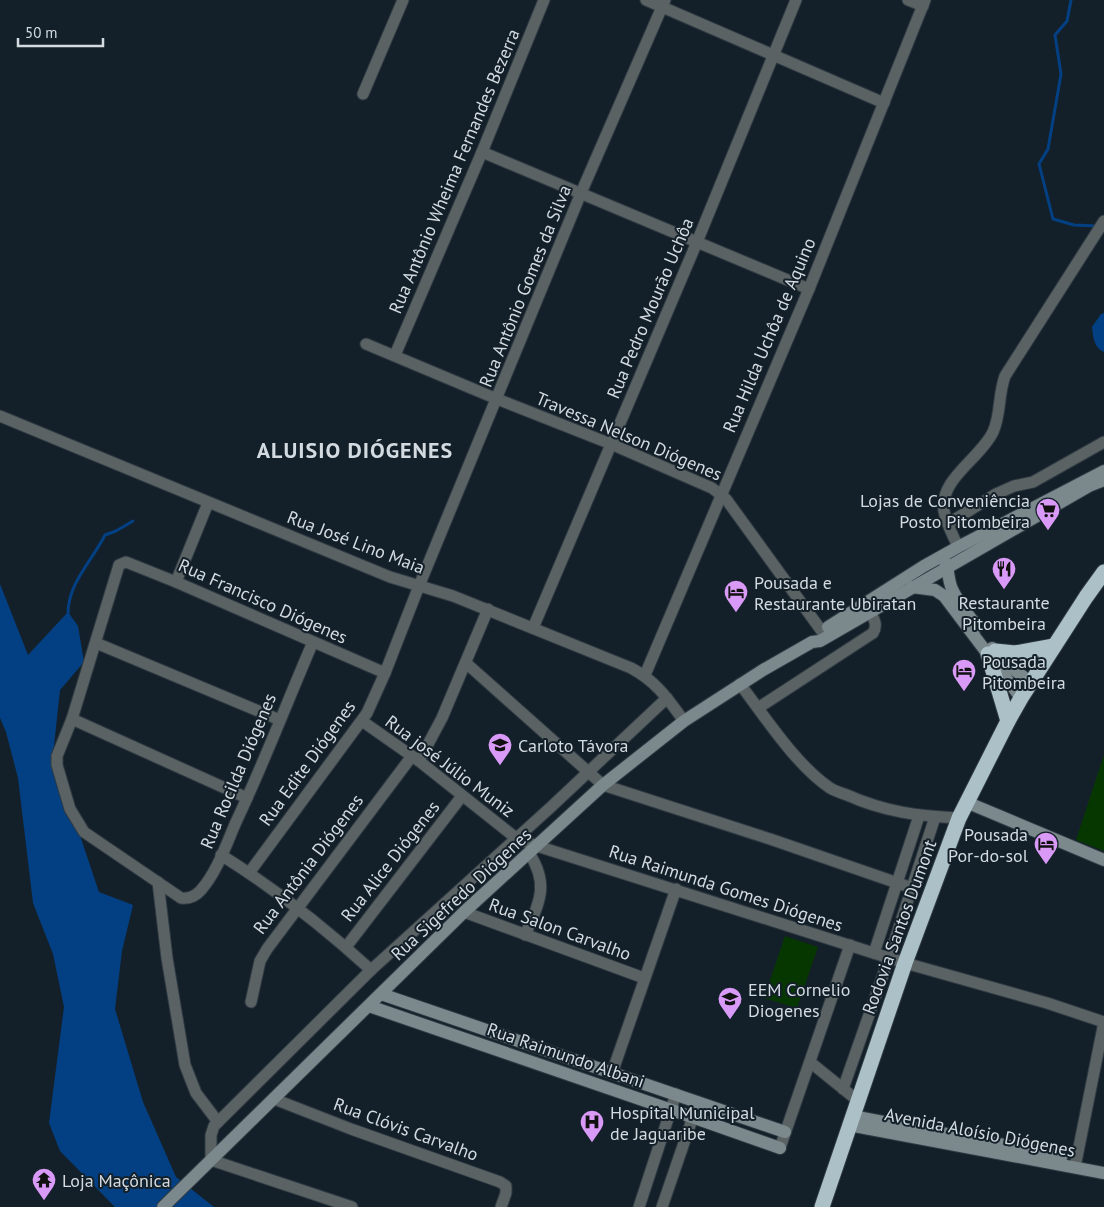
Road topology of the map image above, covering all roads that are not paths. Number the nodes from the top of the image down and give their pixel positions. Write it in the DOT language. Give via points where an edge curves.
graph roads {
  1 [pos="403,0"];
  2 [pos="544,0"];
  3 [pos="646,0"];
  4 [pos="796,0"];
  5 [pos="908,0"];
  6 [pos="663,3"];
  7 [pos="924,3"];
  8 [pos="773,56"];
  9 [pos="363,94"];
  10 [pos="884,103"];
  11 [pos="482,152"];
  12 [pos="581,194"];
  13 [pos="1104,221"];
  14 [pos="697,242"];
  15 [pos="809,289"];
  16 [pos="366,344"];
  17 [pos="394,354"];
  18 [pos="497,399"];
  19 [pos="0,416"];
  20 [pos="1104,442"];
  21 [pos="611,444"];
  22 [pos="1104,471"];
  23 [pos="1104,480"];
  24 [pos="1089,486"];
  25 [pos="1104,487"];
  26 [pos="720,494"];
  27 [pos="208,503"];
  28 [pos="949,523"];
  29 [pos="958,546"];
  30 [pos="944,561"];
  31 [pos="1104,572"];
  32 [pos="176,582"];
  33 [pos="419,586"];
  34 [pos="912,587"];
  35 [pos="488,610"];
  36 [pos="870,611"];
  37 [pos="533,628"];
  38 [pos="824,634"];
  39 [pos="313,642"];
  40 [pos="96,643"];
  41 [pos="1054,646"];
  42 [pos="992,653"];
  43 [pos="466,663"];
  44 [pos="385,673"];
  45 [pos="645,675"];
  46 [pos="1031,683"];
  47 [pos="740,684"];
  48 [pos="667,698"];
  49 [pos="1021,698"];
  50 [pos="758,708"];
  51 [pos="72,719"];
  52 [pos="280,720"];
  53 [pos="684,721"];
  54 [pos="1008,721"];
  55 [pos="362,722"];
  56 [pos="415,758"];
  57 [pos="589,772"];
  58 [pos="602,785"];
  59 [pos="462,796"];
  60 [pos="247,798"];
  61 [pos="966,802"];
  62 [pos="919,816"];
  63 [pos="935,817"];
  64 [pos="959,818"];
  65 [pos="516,838"];
  66 [pos="533,849"];
  67 [pos="221,855"];
  68 [pos="1104,860"];
  69 [pos="249,873"];
  70 [pos="158,882"];
  71 [pos="897,883"];
  72 [pos="912,888"];
  73 [pos="676,889"];
  74 [pos="297,909"];
  75 [pos="464,912"];
  76 [pos="525,935"];
  77 [pos="850,945"];
  78 [pos="346,947"];
  79 [pos="874,953"];
  80 [pos="889,958"];
  81 [pos="905,963"];
  82 [pos="372,970"];
  83 [pos="644,978"];
  84 [pos="381,994"];
  85 [pos="251,1002"];
  86 [pos="369,1006"];
  87 [pos="435,1013"];
  88 [pos="1104,1022"];
  89 [pos="428,1027"];
  90 [pos="549,1052"];
  91 [pos="810,1062"];
  92 [pos="544,1066"];
  93 [pos="612,1074"];
  94 [pos="843,1089"];
  95 [pos="676,1094"];
  96 [pos="274,1099"];
  97 [pos="858,1100"];
  98 [pos="698,1102"];
  99 [pos="671,1110"];
  100 [pos="692,1117"];
  101 [pos="851,1120"];
  102 [pos="218,1122"];
  103 [pos="785,1132"];
  104 [pos="780,1148"];
  105 [pos="658,1150"];
  106 [pos="679,1157"];
  107 [pos="211,1160"];
  108 [pos="1076,1163"];
  109 [pos="1104,1164"];
  110 [pos="1104,1173"];
  111 [pos="163,1207"];
  112 [pos="352,1207"];
  113 [pos="501,1207"];
  114 [pos="639,1207"];
  115 [pos="662,1207"];
  116 [pos="822,1207"];
  1 -- 9 [label="street"];
  2 -- 11 [label="street, Rua Antônio Wheima Fernandes Bezerra"];
  3 -- 6 [label="street"];
  4 -- 8 [label="street, Rua Pedro Mourão Uchôa"];
  5 -- 7 [label="street"];
  6 -- 8 [label="street"];
  6 -- 12 [label="street, Rua Antônio Gomes da Silva"];
  7 -- 10 [label="street, Rua Hilda Uchôa de Aquino"];
  8 -- 10 [label="street"];
  8 -- 14 [label="street, Rua Pedro Mourão Uchôa"];
  10 -- 15 [label="street, Rua Hilda Uchôa de Aquino"];
  11 -- 12 [label="street"];
  11 -- 17 [label="street, Rua Antônio Wheima Fernandes Bezerra"];
  12 -- 14 [label="street"];
  12 -- 18 [label="street, Rua Antônio Gomes da Silva"];
  13 -- 28 [label="street" via="1005,376 1000,388 998,417 988,442 945,491 944,512"];
  14 -- 15 [label="street"];
  14 -- 21 [label="street, Rua Pedro Mourão Uchôa"];
  15 -- 26 [label="street, Rua Hilda Uchôa de Aquino"];
  16 -- 17 [label="street, Travessa Nelson Diógenes"];
  17 -- 18 [label="street, Travessa Nelson Diógenes"];
  18 -- 21 [label="street, Travessa Nelson Diógenes"];
  18 -- 33 [label="street, Rua Antônio Gomes da Silva"];
  19 -- 27 [label="street, Rua José Lino Maia"];
  20 -- 28 [label="street" via="1033,482 996,494"];
  21 -- 26 [label="street, Travessa Nelson Diógenes"];
  21 -- 37 [label="street, Rua Pedro Mourão Uchôa"];
  22 -- 29 [label="street"];
  23 -- 24 [label="street"];
  24 -- 25 [label="street"];
  24 -- 30 [label="street" via="1053,508"];
  26 -- 38 [label="street, Travessa Nelson Diógenes"];
  26 -- 45 [label="street, Rua Hilda Uchôa de Aquino"];
  27 -- 32 [label="street"];
  27 -- 33 [label="street, Rua José Lino Maia"];
  28 -- 29 [label="street"];
  29 -- 30 [label="street"];
  30 -- 34 [label="street"];
  30 -- 38 [label="street"];
  30 -- 42 [label="street" via="953,592"];
  31 -- 41 [label="highway, Rodovia Santos Dumont"];
  32 -- 39 [label="street, Rua Francisco Diógenes"];
  32 -- 40 [label="street, Rua Francisco Diógenes" via="126,562 119,565"];
  33 -- 35 [label="street, Rua José Lino Maia"];
  33 -- 44 [label="street, Rua Edite Diógenes"];
  34 -- 36 [label="street"];
  34 -- 42 [label="street" via="935,590 944,596"];
  35 -- 37 [label="street, Rua José Lino Maia"];
  35 -- 43 [label="street, Rua Antônia Diógenes"];
  36 -- 38 [label="street"];
  36 -- 50 [label="street" via="876,625 873,633"];
  37 -- 45 [label="street, Rua José Lino Maia"];
  38 -- 47 [label="street, Rua Sigefredo Diógenes" via="817,642"];
  39 -- 44 [label="street, Rua Francisco Diógenes"];
  39 -- 52 [label="street, Rua Rocilda Diógenes"];
  40 -- 51 [label="street"];
  40 -- 52 [label="street"];
  41 -- 42 [label="highway" via="1015,653"];
  41 -- 46 [label="highway, Rodovia Santos Dumont"];
  42 -- 46 [label="street"];
  42 -- 49 [label="street"];
  42 -- 54 [label="highway"];
  43 -- 56 [label="street, Rua Antônia Diógenes" via="442,718"];
  43 -- 57 [label="street"];
  44 -- 55 [label="street, Rua Edite Diógenes"];
  45 -- 48 [label="street, Rua José Lino Maia"];
  46 -- 49 [label="highway, Rodovia Santos Dumont"];
  47 -- 50 [label="street"];
  47 -- 53 [label="street, Rua Sigefredo Diógenes"];
  48 -- 53 [label="street, Rua José Lino Maia"];
  48 -- 57 [label="street"];
  49 -- 54 [label="highway, Rodovia Santos Dumont"];
  50 -- 62 [label="street" via="795,755 830,788 867,804"];
  51 -- 60 [label="street"];
  51 -- 70 [label="street" via="56,761 70,809 84,832"];
  52 -- 60 [label="street, Rua Rocilda Diógenes"];
  53 -- 58 [label="street, Rua Sigefredo Diógenes"];
  54 -- 61 [label="highway, Rodovia Santos Dumont"];
  55 -- 56 [label="street, Rua josé Júlio Muniz"];
  55 -- 69 [label="street, Rua Edite Diógenes"];
  56 -- 59 [label="street, Rua josé Júlio Muniz"];
  56 -- 74 [label="street, Rua Antônia Diógenes"];
  57 -- 58 [label="street"];
  57 -- 65 [label="street"];
  58 -- 66 [label="street, Rua Sigefredo Diógenes"];
  58 -- 71 [label="street"];
  59 -- 65 [label="street, Rua josé Júlio Muniz"];
  59 -- 78 [label="street, Rua Alice Diógenes"];
  60 -- 67 [label="street, Rua Rocilda Diógenes"];
  61 -- 64 [label="highway, Rodovia Santos Dumont"];
  61 -- 68 [label="street"];
  62 -- 63 [label="street"];
  62 -- 71 [label="street"];
  63 -- 64 [label="street"];
  63 -- 72 [label="street"];
  64 -- 81 [label="highway, Rodovia Santos Dumont"];
  65 -- 66 [label="street, Rua josé Júlio Muniz"];
  65 -- 82 [label="street"];
  66 -- 73 [label="street, Rua Raimunda Gomes Diógenes"];
  66 -- 75 [label="street, Rua Sigefredo Diógenes"];
  66 -- 76 [label="street" via="540,873 540,896"];
  67 -- 69 [label="street"];
  67 -- 70 [label="street, Rua Rocilda Diógenes" via="202,889 191,898 180,898"];
  69 -- 74 [label="street"];
  70 -- 102 [label="street" via="185,1065 196,1093"];
  71 -- 72 [label="street"];
  71 -- 79 [label="street"];
  72 -- 80 [label="street"];
  73 -- 77 [label="street, Rua Raimunda Gomes Diógenes"];
  73 -- 83 [label="street"];
  74 -- 78 [label="street"];
  74 -- 85 [label="street, Rua Antônia Diógenes" via="260,961"];
  75 -- 76 [label="street, Rua Salon Carvalho"];
  75 -- 84 [label="street, Rua Sigefredo Diógenes"];
  76 -- 83 [label="street, Rua Salon Carvalho"];
  77 -- 79 [label="street, Rua Raimunda Gomes Diógenes"];
  77 -- 91 [label="street"];
  78 -- 82 [label="street"];
  79 -- 80 [label="street, Rua Raimunda Gomes Diógenes"];
  80 -- 81 [label="street, Rua Raimunda Gomes Diógenes"];
  80 -- 94 [label="street"];
  81 -- 88 [label="street, Rua Raimunda Gomes Diógenes"];
  81 -- 97 [label="highway, Rodovia Santos Dumont"];
  82 -- 102 [label="street"];
  83 -- 93 [label="street"];
  84 -- 86 [label="street, Rua Sigefredo Diógenes"];
  84 -- 87 [label="street, Rua Raimundo Albani"];
  86 -- 89 [label="street, Rua Raimundo Albani"];
  86 -- 96 [label="street, Rua Sigefredo Diógenes"];
  87 -- 89 [label="street"];
  87 -- 90 [label="street, Rua Raimundo Albani"];
  88 -- 108 [label="street"];
  89 -- 92 [label="street, Rua Raimundo Albani"];
  90 -- 92 [label="street"];
  90 -- 93 [label="street, Rua Raimundo Albani"];
  91 -- 94 [label="street"];
  91 -- 103 [label="street"];
  92 -- 99 [label="street, Rua Raimundo Albani"];
  93 -- 95 [label="street, Rua Raimundo Albani"];
  94 -- 97 [label="street"];
  95 -- 98 [label="street, Rua Raimundo Albani"];
  95 -- 99 [label="street"];
  96 -- 107 [label="street, Rua Sigefredo Diógenes"];
  96 -- 113 [label="street, Rua Clóvis Carvalho" via="500,1182 506,1186"];
  97 -- 101 [label="highway, Rodovia Santos Dumont"];
  98 -- 100 [label="street"];
  98 -- 103 [label="street, Rua Raimundo Albani"];
  99 -- 100 [label="street, Rua Raimundo Albani"];
  99 -- 105 [label="street"];
  100 -- 104 [label="street, Rua Raimundo Albani"];
  100 -- 106 [label="street"];
  101 -- 108 [label="street, Avenida Aloísio Diógenes"];
  101 -- 116 [label="highway, Rodovia Santos Dumont"];
  102 -- 107 [label="street" via="212,1136"];
  103 -- 104 [label="street"];
  105 -- 106 [label="street"];
  105 -- 114 [label="street"];
  106 -- 115 [label="street"];
  107 -- 111 [label="street, Rua Sigefredo Diógenes"];
  107 -- 112 [label="street"];
  108 -- 109 [label="street, Avenida Aloísio Diógenes"];
  108 -- 110 [label="street, Avenida Aloísio Diógenes"];
}
